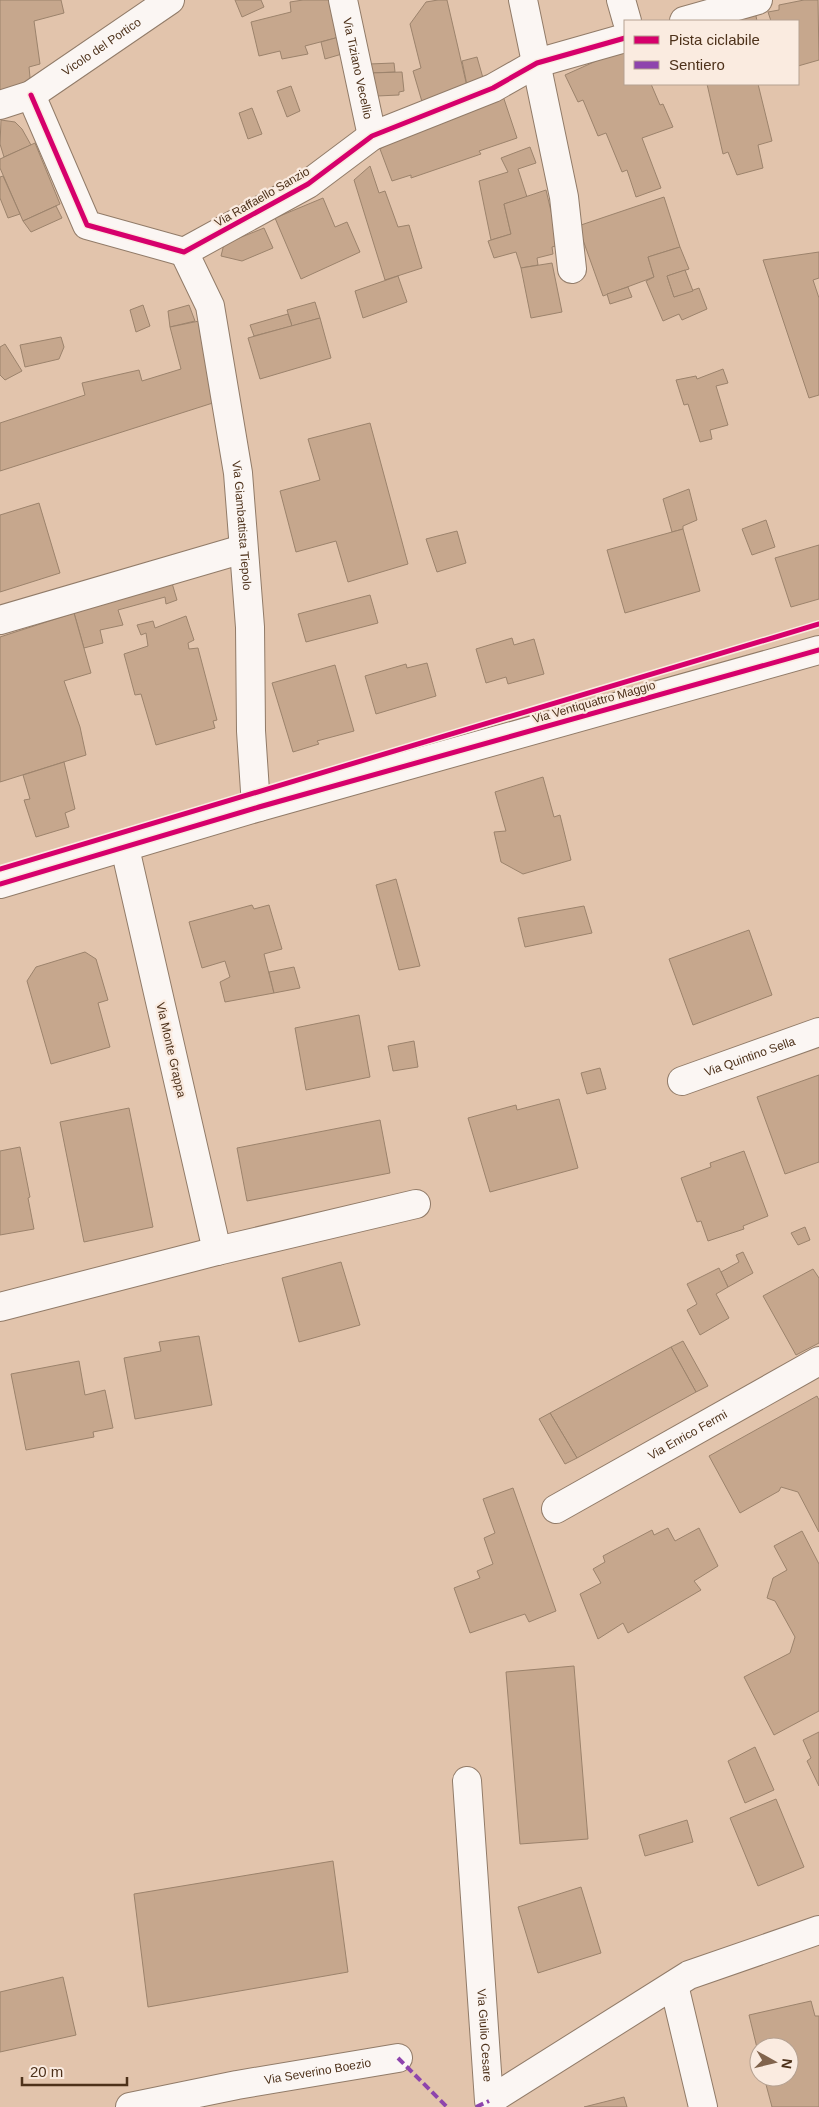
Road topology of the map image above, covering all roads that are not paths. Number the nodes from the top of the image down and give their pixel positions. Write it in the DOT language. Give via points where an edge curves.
graph roads {
  1 [pos="170,0"];
  2 [pos="343,0"];
  3 [pos="523,0"];
  4 [pos="621,0"];
  5 [pos="758,0"];
  6 [pos="627,20"];
  7 [pos="688,20"];
  8 [pos="624,38"];
  9 [pos="537,63"];
  10 [pos="31,95"];
  11 [pos="0,105"];
  12 [pos="372,136"];
  13 [pos="184,252"];
  14 [pos="572,269"];
  15 [pos="243,549"];
  16 [pos="0,620"];
  17 [pos="819,650"];
  18 [pos="259,807"];
  19 [pos="125,848"];
  20 [pos="0,884"];
  21 [pos="819,1032"];
  22 [pos="682,1081"];
  23 [pos="416,1204"];
  24 [pos="217,1251"];
  25 [pos="0,1307"];
  26 [pos="819,1361"];
  27 [pos="556,1509"];
  28 [pos="466,1781"];
  29 [pos="819,1930"];
  30 [pos="674,1985"];
  31 [pos="398,2058"];
  32 [pos="239,2096"];
  33 [pos="130,2107"];
  34 [pos="704,2107"];
  1 -- 10 [label="street, Vicolo del Portico"];
  2 -- 12 [label="street, Via Tiziano Vecellio"];
  3 -- 9 [label="street"];
  4 -- 6 [label="street"];
  5 -- 7 [label="street"];
  8 -- 9 [label="street, Via Raffaello Sanzio"];
  9 -- 12 [label="street, Via Raffaello Sanzio" via="493,88"];
  9 -- 14 [label="street" via="564,197"];
  10 -- 11 [label="street"];
  10 -- 13 [label="street" via="87,225"];
  12 -- 13 [label="street, Via Raffaello Sanzio" via="308,184"];
  13 -- 15 [label="street, Via Giambattista Tiepolo" via="210,306 238,473"];
  15 -- 16 [label="street"];
  15 -- 18 [label="street, Via Giambattista Tiepolo" via="250,627 251,731"];
  17 -- 18 [label="street, Via Ventiquattro Maggio"];
  18 -- 19 [label="street, Via Ventiquattro Maggio"];
  19 -- 20 [label="street, Via Ventiquattro Maggio"];
  19 -- 24 [label="street, Via Monte Grappa"];
  21 -- 22 [label="street, Via Quintino Sella"];
  23 -- 24 [label="street"];
  24 -- 25 [label="street"];
  26 -- 27 [label="street, Via Enrico Fermi"];
  28 -- 30 [label="street, Via Giulio Cesare" via="489,2101"];
  29 -- 30 [label="street, Via Giulio Cesare" via="689,1975"];
  30 -- 34 [label="street"];
  31 -- 32 [label="street, Via Severino Boezio"];
  32 -- 33 [label="street, Via Severino Boezio"];
}
